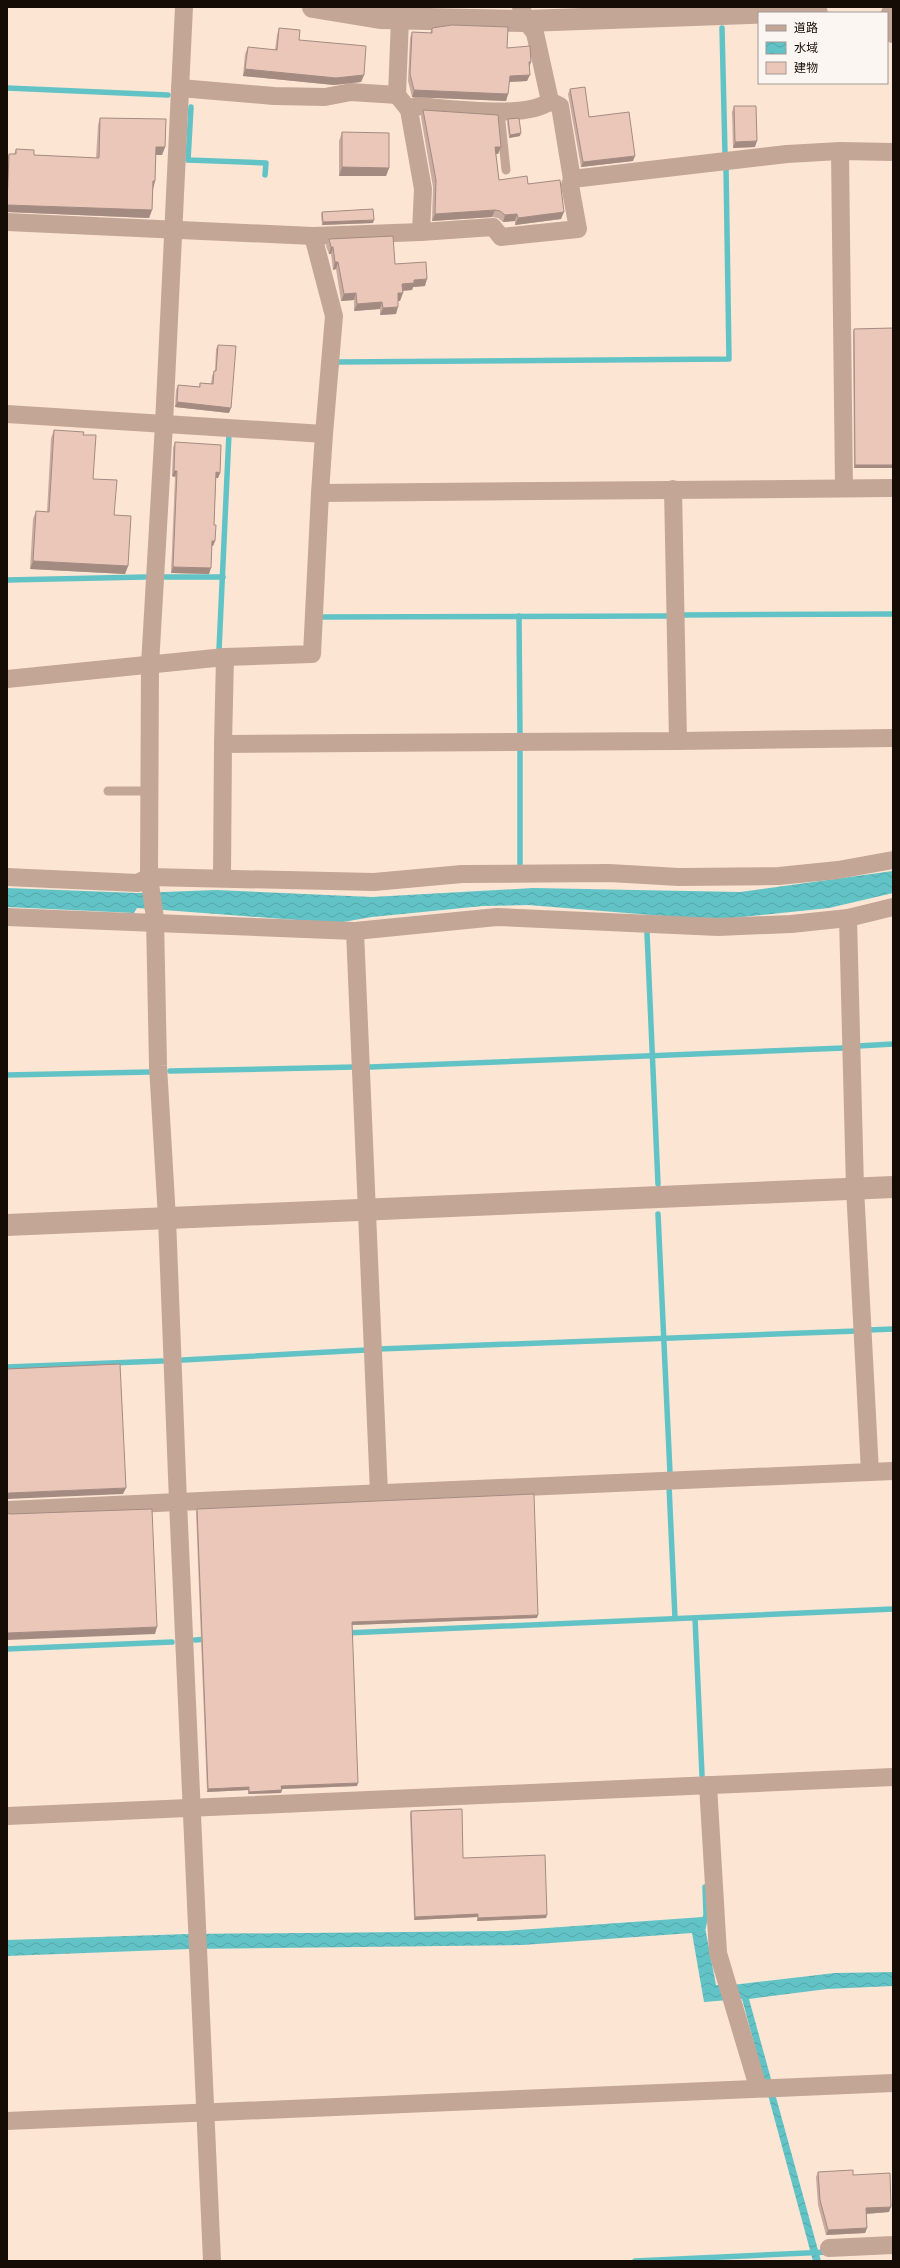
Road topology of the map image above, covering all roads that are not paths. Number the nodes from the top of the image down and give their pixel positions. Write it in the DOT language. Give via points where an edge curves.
graph roads {
  1 [pos="184,7"];
  2 [pos="313,7"];
  3 [pos="758,12"];
  4 [pos="402,13"];
  5 [pos="524,14"];
  6 [pos="890,15"];
  7 [pos="893,32"];
  8 [pos="180,88"];
  9 [pos="397,95"];
  10 [pos="550,101"];
  11 [pos="409,110"];
  12 [pos="500,112"];
  13 [pos="840,151"];
  14 [pos="893,152"];
  15 [pos="506,170"];
  16 [pos="572,179"];
  17 [pos="7,222"];
  18 [pos="173,230"];
  19 [pos="421,232"];
  20 [pos="313,236"];
  21 [pos="7,414"];
  22 [pos="164,424"];
  23 [pos="324,434"];
  24 [pos="844,488"];
  25 [pos="893,488"];
  26 [pos="673,489"];
  27 [pos="320,493"];
  28 [pos="225,657"];
  29 [pos="150,665"];
  30 [pos="7,679"];
  31 [pos="893,738"];
  32 [pos="678,740"];
  33 [pos="223,744"];
  34 [pos="108,791"];
  35 [pos="149,791"];
  36 [pos="893,860"];
  37 [pos="7,877"];
  38 [pos="222,878"];
  39 [pos="149,882"];
  40 [pos="893,907"];
  41 [pos="7,917"];
  42 [pos="848,918"];
  43 [pos="155,921"];
  44 [pos="355,931"];
  45 [pos="893,1187"];
  46 [pos="855,1188"];
  47 [pos="366,1209"];
  48 [pos="167,1218"];
  49 [pos="7,1225"];
  50 [pos="893,1471"];
  51 [pos="870,1472"];
  52 [pos="379,1493"];
  53 [pos="178,1502"];
  54 [pos="7,1510"];
  55 [pos="893,1778"];
  56 [pos="708,1786"];
  57 [pos="193,1808"];
  58 [pos="7,1816"];
  59 [pos="893,2083"];
  60 [pos="761,2088"];
  61 [pos="206,2112"];
  62 [pos="7,2121"];
  63 [pos="893,2245"];
  64 [pos="829,2248"];
  65 [pos="212,2261"];
  1 -- 8 [label="street"];
  2 -- 4 [label="street" via="380,18"];
  3 -- 5 [label="street"];
  4 -- 5 [label="street"];
  4 -- 9 [label="street"];
  5 -- 10 [label="street" via="536,34"];
  6 -- 7 [label="street"];
  8 -- 9 [label="street" via="274,96 325,97 351,92"];
  8 -- 18 [label="street"];
  9 -- 11 [label="street"];
  10 -- 12 [label="street" via="543,107"];
  10 -- 16 [label="street" via="560,106"];
  11 -- 12 [label="street" via="416,106"];
  11 -- 19 [label="street" via="423,189"];
  12 -- 15 [label="lane"];
  13 -- 14 [label="street"];
  13 -- 16 [label="street" via="787,154"];
  13 -- 24 [label="street"];
  16 -- 19 [label="street" via="570,185 578,229 501,237 493,227"];
  17 -- 18 [label="street"];
  18 -- 20 [label="street"];
  18 -- 22 [label="street"];
  19 -- 20 [label="street"];
  20 -- 23 [label="street" via="334,316"];
  21 -- 22 [label="street"];
  22 -- 23 [label="street"];
  22 -- 29 [label="street"];
  23 -- 27 [label="street"];
  24 -- 25 [label="street"];
  24 -- 26 [label="street"];
  26 -- 27 [label="street"];
  26 -- 32 [label="street"];
  27 -- 28 [label="street" via="312,654"];
  28 -- 29 [label="street"];
  28 -- 33 [label="street"];
  29 -- 30 [label="street"];
  29 -- 35 [label="street"];
  31 -- 32 [label="street"];
  32 -- 33 [label="street"];
  33 -- 38 [label="street"];
  34 -- 35 [label="lane"];
  35 -- 39 [label="street"];
  36 -- 38 [label="street" via="838,870 779,876 462,874 374,882"];
  37 -- 39 [label="street"];
  38 -- 39 [label="street"];
  39 -- 43 [label="street"];
  40 -- 42 [label="street"];
  41 -- 43 [label="street"];
  42 -- 44 [label="street" via="791,924 718,927 497,917"];
  42 -- 46 [label="street"];
  43 -- 44 [label="street"];
  43 -- 48 [label="street" via="158,1066"];
  44 -- 47 [label="street"];
  45 -- 46 [label="street"];
  46 -- 47 [label="street"];
  46 -- 51 [label="street"];
  47 -- 48 [label="street"];
  47 -- 52 [label="street"];
  48 -- 49 [label="street"];
  48 -- 53 [label="street"];
  50 -- 51 [label="street"];
  51 -- 52 [label="street"];
  52 -- 53 [label="street"];
  53 -- 54 [label="street"];
  53 -- 57 [label="street"];
  55 -- 56 [label="street"];
  56 -- 57 [label="street"];
  56 -- 60 [label="street" via="718,1953"];
  57 -- 58 [label="street"];
  57 -- 61 [label="street"];
  59 -- 60 [label="street"];
  60 -- 61 [label="street"];
  61 -- 62 [label="street"];
  61 -- 65 [label="street"];
  63 -- 64 [label="street"];
}
